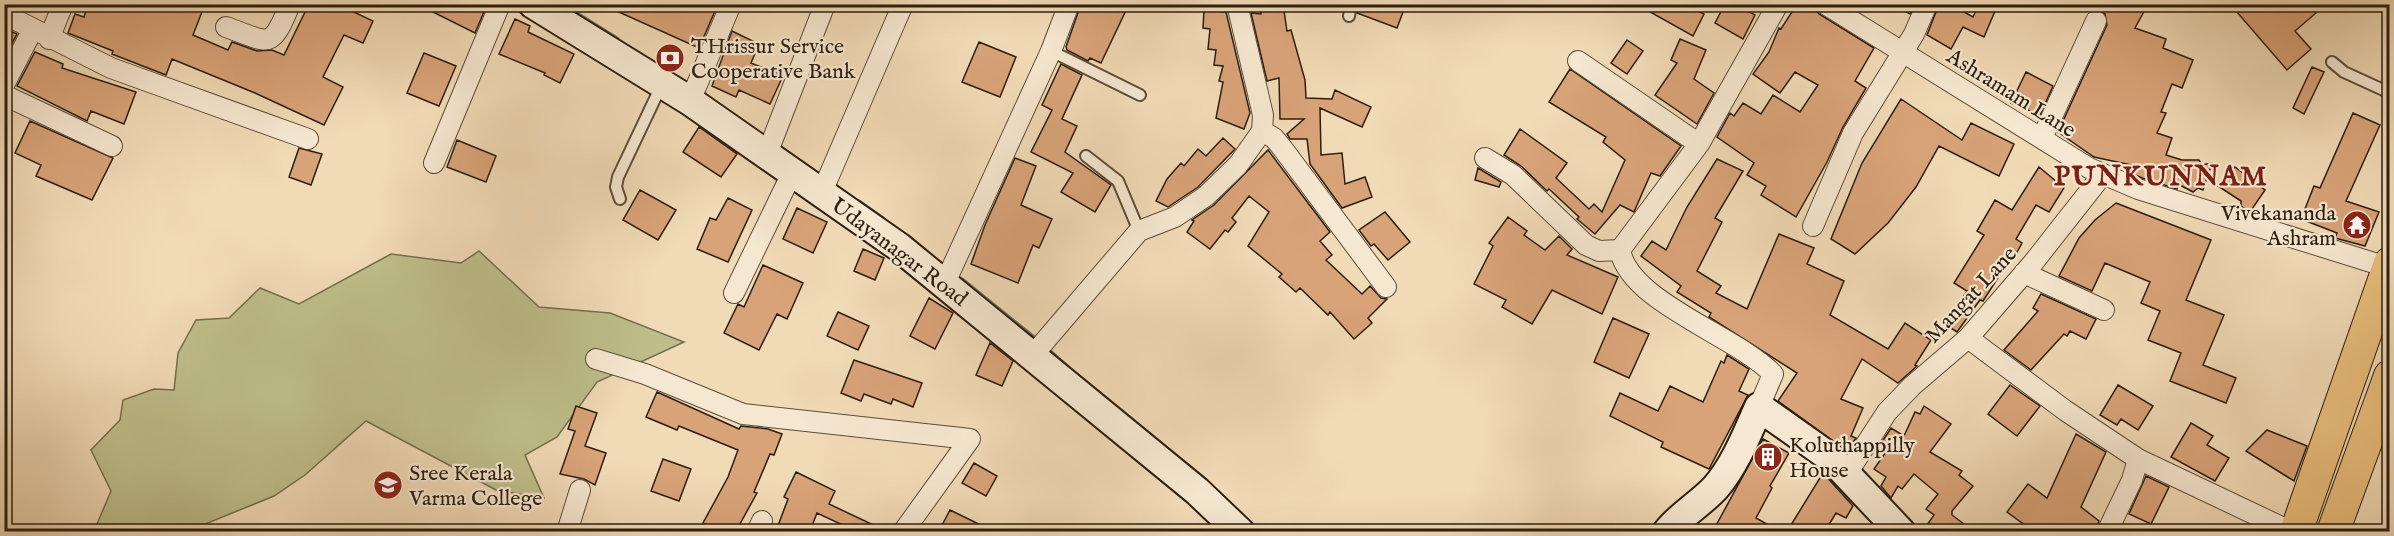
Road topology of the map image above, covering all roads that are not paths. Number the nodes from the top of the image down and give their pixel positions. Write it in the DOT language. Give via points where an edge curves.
graph roads {
  1 [pos="63,4"];
  2 [pos="290,4"];
  3 [pos="500,4"];
  4 [pos="533,4"];
  5 [pos="731,4"];
  6 [pos="825,4"];
  7 [pos="903,4"];
  8 [pos="1069,4"];
  9 [pos="1237,4"];
  10 [pos="1778,4"];
  11 [pos="1825,4"];
  12 [pos="1927,4"];
  13 [pos="4,14"];
  14 [pos="2096,21"];
  15 [pos="226,27"];
  16 [pos="41,34"];
  17 [pos="1051,51"];
  18 [pos="1903,51"];
  19 [pos="1578,61"];
  20 [pos="2332,62"];
  21 [pos="663,84"];
  22 [pos="4,85"];
  23 [pos="2390,93"];
  24 [pos="4,95"];
  25 [pos="1140,95"];
  26 [pos="690,101"];
  27 [pos="1262,131"];
  28 [pos="2042,138"];
  29 [pos="308,139"];
  30 [pos="1699,144"];
  31 [pos="112,146"];
  32 [pos="767,153"];
  33 [pos="1086,156"];
  34 [pos="1485,158"];
  35 [pos="434,163"];
  36 [pos="793,171"];
  37 [pos="2103,174"];
  38 [pos="822,192"];
  39 [pos="620,199"];
  40 [pos="1813,226"];
  41 [pos="1139,231"];
  42 [pos="1620,250"];
  43 [pos="2389,266"];
  44 [pos="2024,273"];
  45 [pos="944,285"];
  46 [pos="1386,287"];
  47 [pos="734,293"];
  48 [pos="2104,310"];
  49 [pos="1968,338"];
  50 [pos="1033,355"];
  51 [pos="596,359"];
  52 [pos="2390,376"];
  53 [pos="1759,408"];
  54 [pos="2138,459"];
  55 [pos="1848,472"];
  56 [pos="580,490"];
  57 [pos="1889,527"];
  58 [pos="567,531"];
  59 [pos="903,531"];
  60 [pos="1240,531"];
  61 [pos="1667,531"];
  62 [pos="2106,531"];
  63 [pos="2294,531"];
  64 [pos="2333,531"];
  1 -- 16 [label="street"];
  2 -- 15 [label="street" via="272,40 264,41"];
  3 -- 35 [label="street"];
  4 -- 21 [label="street, Udayanagar Road"];
  5 -- 26 [label="street"];
  6 -- 32 [label="street"];
  7 -- 38 [label="street"];
  8 -- 17 [label="street"];
  9 -- 27 [label="street" via="1263,115"];
  10 -- 30 [label="street"];
  11 -- 18 [label="street, Ashramam Lane"];
  12 -- 18 [label="street"];
  13 -- 16 [label="street"];
  14 -- 28 [label="street"];
  16 -- 22 [label="street"];
  16 -- 29 [label="street" via="111,68"];
  17 -- 25 [label="lane"];
  17 -- 45 [label="street"];
  18 -- 28 [label="street, Ashramam Lane"];
  18 -- 40 [label="street" via="1853,133"];
  19 -- 30 [label="street"];
  20 -- 23 [label="lane"];
  21 -- 26 [label="street, Udayanagar Road"];
  21 -- 39 [label="lane" via="618,177"];
  24 -- 31 [label="street"];
  26 -- 32 [label="street, Udayanagar Road"];
  27 -- 41 [label="street" via="1238,165 1206,196 1175,217"];
  27 -- 46 [label="street" via="1274,138 1307,179"];
  28 -- 37 [label="street, Ashramam Lane"];
  30 -- 42 [label="street"];
  32 -- 36 [label="street, Udayanagar Road"];
  33 -- 41 [label="lane" via="1118,181"];
  34 -- 42 [label="street" via="1513,175 1586,245 1599,250"];
  36 -- 38 [label="street, Udayanagar Road"];
  36 -- 47 [label="street"];
  37 -- 43 [label="street, Ashramam Lane" via="2138,189"];
  37 -- 44 [label="street, Mangat Lane"];
  38 -- 45 [label="street, Udayanagar Road" via="899,246"];
  41 -- 50 [label="street"];
  42 -- 53 [label="street" via="1626,269 1649,291 1762,362 1773,374"];
  43 -- 63 [label="main road"];
  44 -- 48 [label="street"];
  44 -- 49 [label="street, Mangat Lane"];
  45 -- 50 [label="street, Udayanagar Road"];
  49 -- 54 [label="street"];
  49 -- 55 [label="street, Mangat Lane" via="1887,412"];
  50 -- 60 [label="street, Udayanagar Road" via="1197,490"];
  51 -- 59 [label="street" via="645,374 743,414 970,439"];
  52 -- 64 [label="main road"];
  53 -- 55 [label="street"];
  53 -- 61 [label="street" via="1716,487"];
  54 -- 62 [label="street" via="2132,480"];
  54 -- 63 [label="street"];
  55 -- 57 [label="street"];
  56 -- 58 [label="street"];
}
